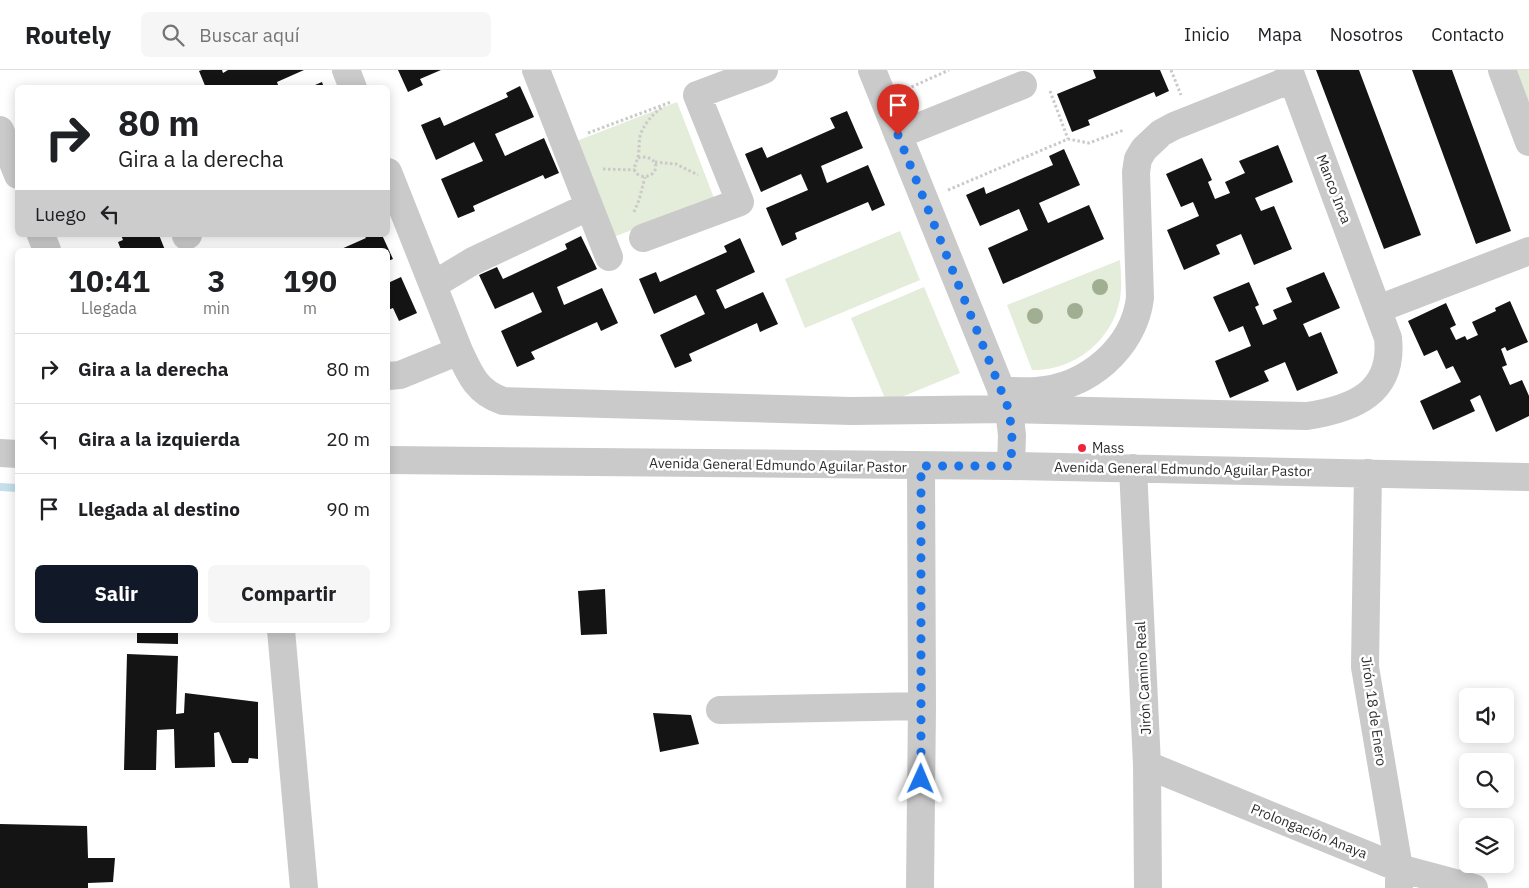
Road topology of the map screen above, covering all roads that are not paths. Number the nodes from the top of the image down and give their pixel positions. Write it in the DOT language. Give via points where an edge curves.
graph roads {
  1 [pos="346,70"];
  2 [pos="536,70"];
  3 [pos="764,70"];
  4 [pos="872,70"];
  5 [pos="1502,70"];
  6 [pos="1290,74"];
  7 [pos="352,85"];
  8 [pos="1036,86"];
  9 [pos="0,130"];
  10 [pos="898,135"];
  11 [pos="1529,142"];
  12 [pos="15,168"];
  13 [pos="390,177"];
  14 [pos="575,213"];
  15 [pos="643,238"];
  16 [pos="1528,255"];
  17 [pos="609,257"];
  18 [pos="433,285"];
  19 [pos="1378,309"];
  20 [pos="459,351"];
  21 [pos="390,376"];
  22 [pos="1005,400"];
  23 [pos="0,453"];
  24 [pos="15,454"];
  25 [pos="390,460"];
  26 [pos="921,466"];
  27 [pos="1011,466"];
  28 [pos="1133,468"];
  29 [pos="1368,473"];
  30 [pos="1529,477"];
  31 [pos="280,633"];
  32 [pos="922,706"];
  33 [pos="720,710"];
  34 [pos="1147,765"];
  35 [pos="1399,878"];
  36 [pos="304,888"];
  37 [pos="920,888"];
  38 [pos="1148,888"];
  39 [pos="1474,888"];
  1 -- 7 [label="street"];
  2 -- 17 [label="street"];
  3 -- 15 [label="street" via="697,95 740,202"];
  4 -- 10 [label="street"];
  5 -- 11 [label="street"];
  6 -- 19 [label="street, Manco Inca"];
  6 -- 22 [label="street" via="1174,126 1151,142 1138,159 1136,172 1140,298 1132,330 1112,356 1084,376"];
  8 -- 10 [label="street"];
  9 -- 12 [label="street"];
  10 -- 22 [label="street"];
  13 -- 18 [label="street"];
  14 -- 18 [label="street" via="473,261"];
  16 -- 19 [label="street"];
  18 -- 20 [label="street"];
  19 -- 22 [label="street, Manco Inca" via="1390,352 1382,379 1360,400 1323,414 1306,416"];
  20 -- 21 [label="street" via="400,375"];
  20 -- 22 [label="street" via="472,380 483,392 503,401 851,411"];
  22 -- 27 [label="street" via="1012,434"];
  23 -- 24 [label="street"];
  25 -- 26 [label="street, Avenida General Edmundo Aguilar Pastor"];
  26 -- 27 [label="street, Avenida General Edmundo Aguilar Pastor"];
  26 -- 32 [label="street"];
  27 -- 28 [label="street, Avenida General Edmundo Aguilar Pastor"];
  28 -- 29 [label="street, Avenida General Edmundo Aguilar Pastor"];
  28 -- 34 [label="street, Jirón Camino Real"];
  29 -- 30 [label="street, Avenida General Edmundo Aguilar Pastor"];
  29 -- 35 [label="street, Jirón 18 de Enero" via="1365,667"];
  31 -- 36 [label="street"];
  32 -- 33 [label="street"];
  32 -- 37 [label="street"];
  34 -- 35 [label="street, Prolongación Anaya"];
  34 -- 38 [label="street, Jirón Camino Real"];
  35 -- 39 [label="street, Prolongación Anaya"];
}
